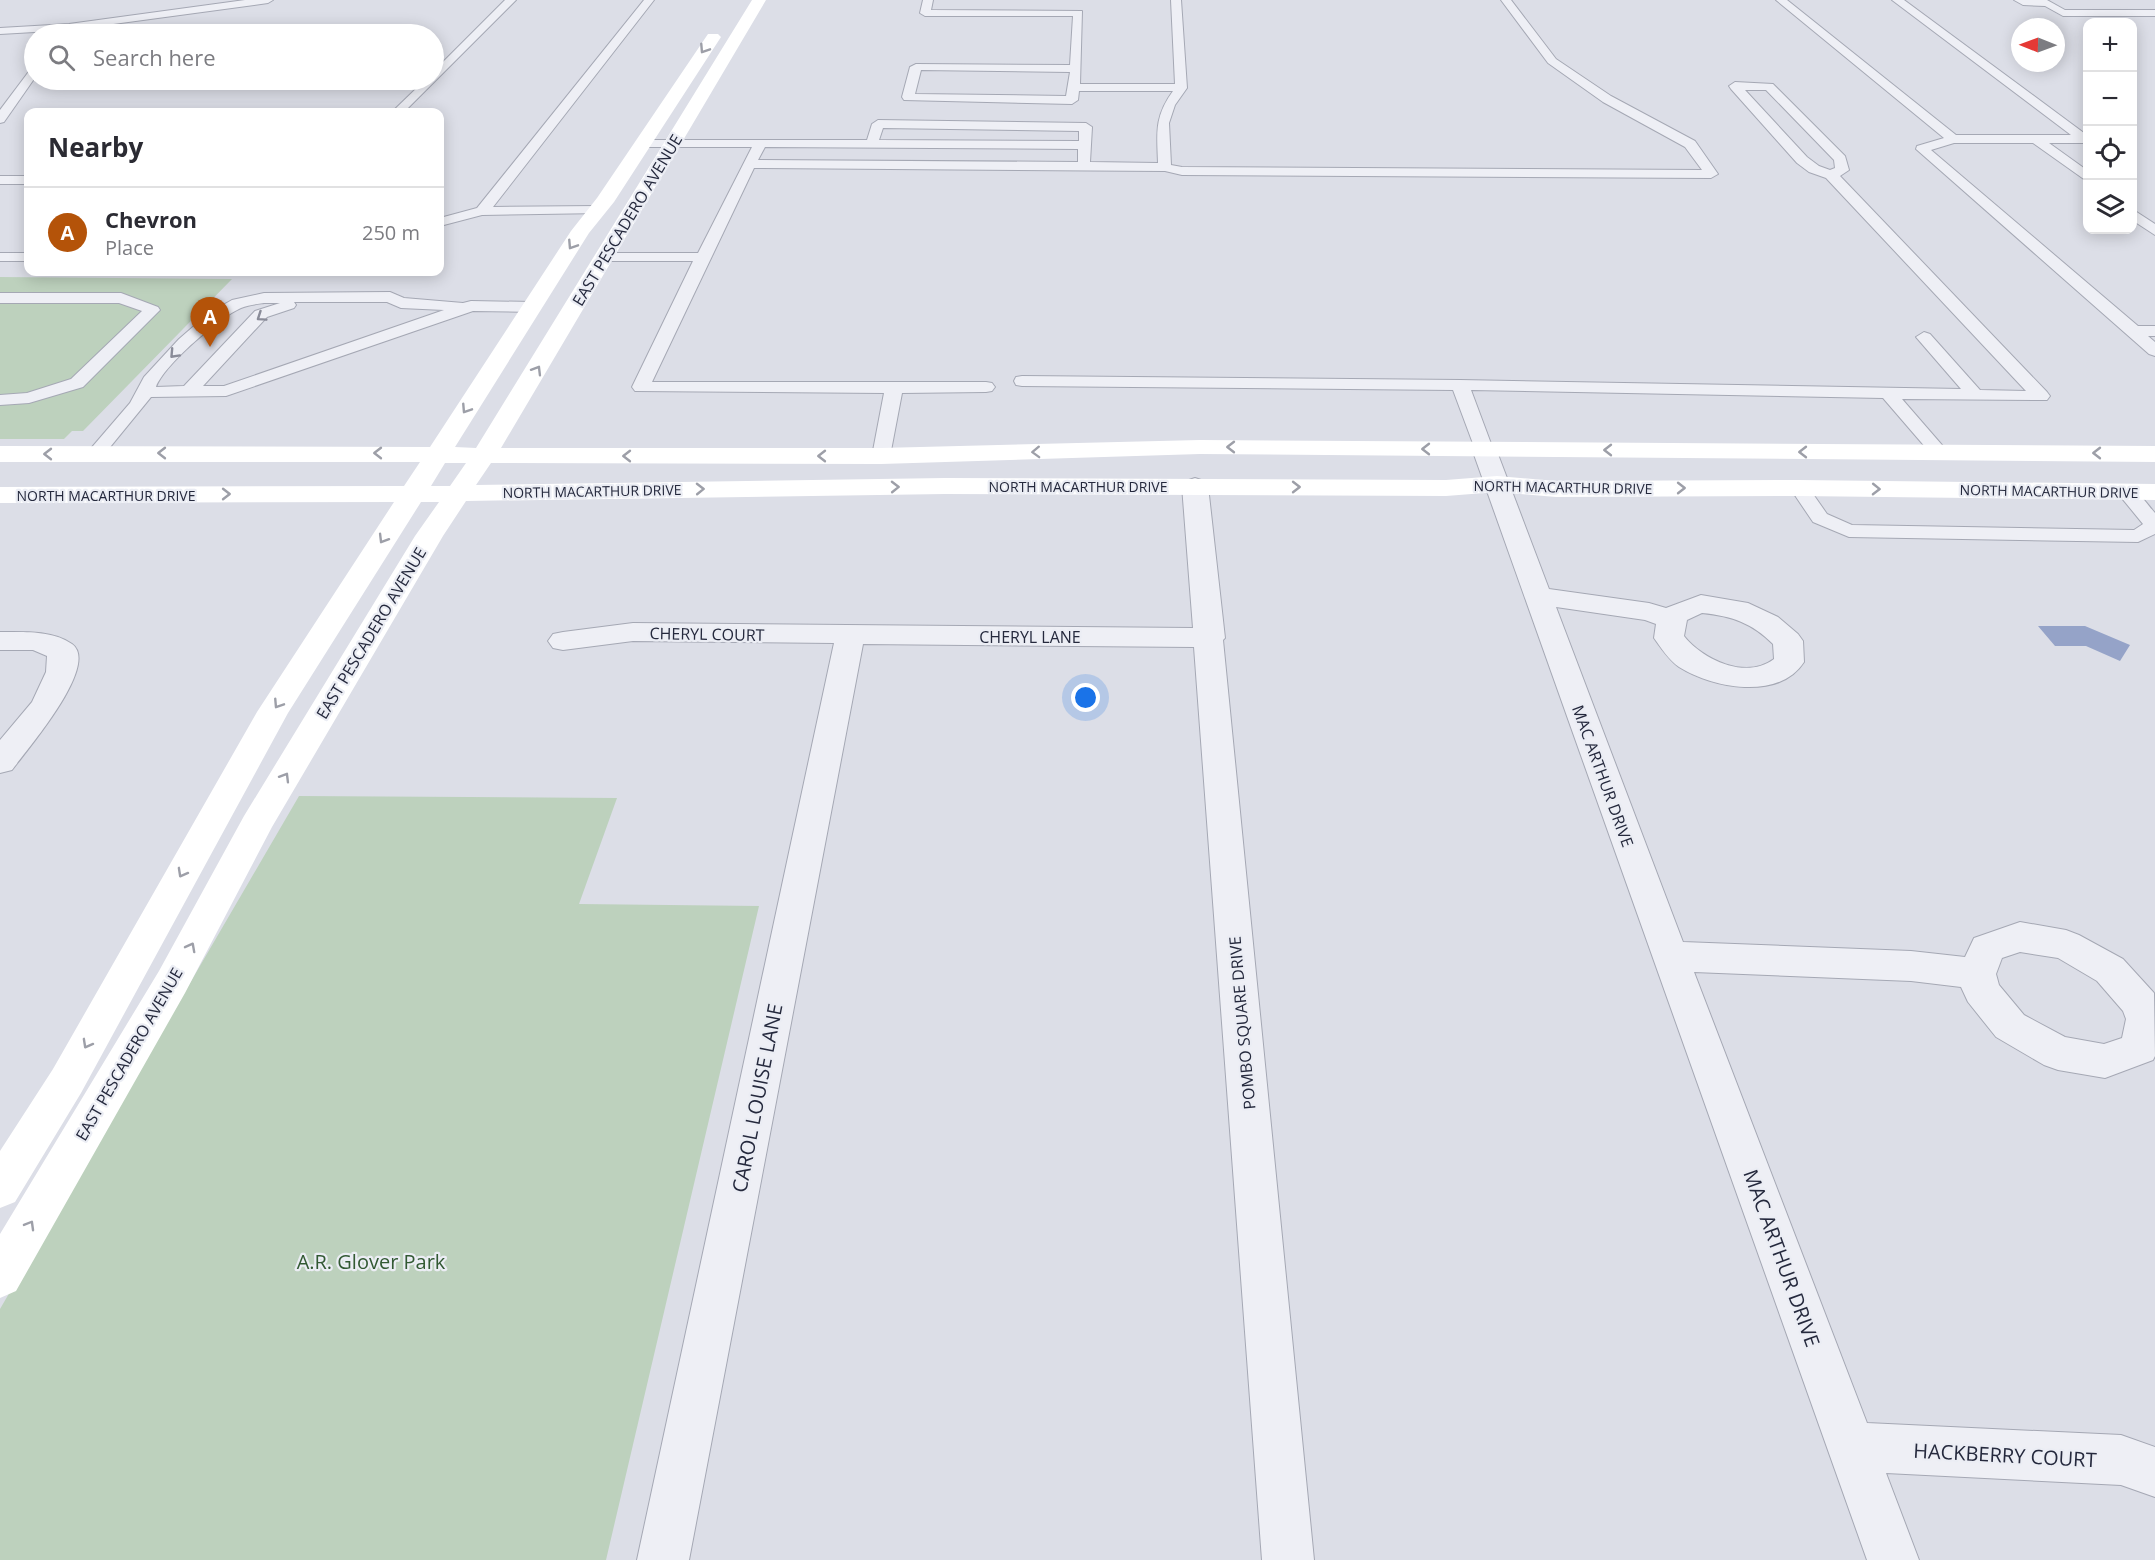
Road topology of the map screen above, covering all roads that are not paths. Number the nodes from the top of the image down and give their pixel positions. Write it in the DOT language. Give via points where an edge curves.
graph roads {
  1 [pos="268,0"];
  2 [pos="511,0"];
  3 [pos="649,0"];
  4 [pos="759,0"];
  5 [pos="928,0"];
  6 [pos="1078,0"];
  7 [pos="1176,0"];
  8 [pos="1506,0"];
  9 [pos="1781,0"];
  10 [pos="1897,0"];
  11 [pos="2019,0"];
  12 [pos="1078,13"];
  13 [pos="2155,13"];
  14 [pos="724,19"];
  15 [pos="112,24"];
  16 [pos="0,32"];
  17 [pos="24,32"];
  18 [pos="444,66"];
  19 [pos="1076,69"];
  20 [pos="24,86"];
  21 [pos="1073,87"];
  22 [pos="1181,88"];
  23 [pos="420,90"];
  24 [pos="402,108"];
  25 [pos="0,119"];
  26 [pos="1953,139"];
  27 [pos="2036,139"];
  28 [pos="643,143"];
  29 [pos="674,143"];
  30 [pos="760,143"];
  31 [pos="872,143"];
  32 [pos="890,143"];
  33 [pos="1085,145"];
  34 [pos="749,164"];
  35 [pos="886,164"];
  36 [pos="1083,167"];
  37 [pos="1165,167"];
  38 [pos="2083,174"];
  39 [pos="1831,176"];
  40 [pos="0,180"];
  41 [pos="24,180"];
  42 [pos="598,210"];
  43 [pos="482,211"];
  44 [pos="2137,216"];
  45 [pos="444,221"];
  46 [pos="2155,231"];
  47 [pos="0,257"];
  48 [pos="24,257"];
  49 [pos="604,257"];
  50 [pos="703,257"];
  51 [pos="0,298"];
  52 [pos="264,298"];
  53 [pos="401,303"];
  54 [pos="471,306"];
  55 [pos="533,307"];
  56 [pos="2134,331"];
  57 [pos="2155,331"];
  58 [pos="1924,337"];
  59 [pos="2155,351"];
  60 [pos="1022,381"];
  61 [pos="1460,385"];
  62 [pos="986,387"];
  63 [pos="894,388"];
  64 [pos="168,391"];
  65 [pos="189,391"];
  66 [pos="146,392"];
  67 [pos="1889,394"];
  68 [pos="1975,395"];
  69 [pos="0,400"];
  70 [pos="1939,452"];
  71 [pos="96,453"];
  72 [pos="0,454"];
  73 [pos="436,454"];
  74 [pos="2155,454"];
  75 [pos="484,455"];
  76 [pos="881,456"];
  77 [pos="1491,467"];
  78 [pos="1195,486"];
  79 [pos="1799,488"];
  80 [pos="2125,491"];
  81 [pos="2155,492"];
  82 [pos="459,493"];
  83 [pos="0,495"];
  84 [pos="410,495"];
  85 [pos="1536,596"];
  86 [pos="1671,619"];
  87 [pos="850,636"];
  88 [pos="1209,638"];
  89 [pos="0,641"];
  90 [pos="564,641"];
  91 [pos="0,762"];
  92 [pos="1670,956"];
  93 [pos="1977,974"];
  94 [pos="0,1188"];
  95 [pos="0,1276"];
  96 [pos="1852,1447"];
  97 [pos="2155,1472"];
  98 [pos="663,1560"];
  99 [pos="1288,1560"];
  100 [pos="1893,1560"];
  1 -- 15 [label="lane"];
  2 -- 18 [label="lane"];
  3 -- 43 [label="lane"];
  4 -- 29 [label="street, EAST PESCADERO AVENUE"];
  5 -- 12 [label="lane" via="925,13"];
  6 -- 12 [label="lane"];
  7 -- 22 [label="lane"];
  8 -- 37 [label="lane" via="1552,61 1607,99 1690,144 1711,174 1182,171"];
  9 -- 26 [label="lane"];
  10 -- 27 [label="lane" via="2084,139"];
  11 -- 13 [label="lane" via="2047,3 2063,13"];
  12 -- 19 [label="lane"];
  14 -- 28 [label="street, EAST PESCADERO AVENUE, one-way"];
  16 -- 17 [label="lane"];
  19 -- 21 [label="lane"];
  19 -- 21 [label="lane" via="916,68 908,97 1072,100"];
  20 -- 25 [label="lane"];
  21 -- 22 [label="lane"];
  22 -- 37 [label="lane" via="1163,123"];
  23 -- 24 [label="lane"];
  26 -- 27 [label="lane"];
  26 -- 56 [label="lane" via="1922,149"];
  27 -- 38 [label="lane"];
  28 -- 29 [label="lane"];
  28 -- 42 [label="street, EAST PESCADERO AVENUE"];
  29 -- 30 [label="lane"];
  29 -- 49 [label="street, EAST PESCADERO AVENUE"];
  30 -- 31 [label="lane"];
  30 -- 34 [label="lane"];
  31 -- 32 [label="lane"];
  31 -- 33 [label="lane" via="879,123 1086,127"];
  32 -- 33 [label="lane"];
  32 -- 35 [label="lane"];
  33 -- 36 [label="lane"];
  34 -- 35 [label="lane"];
  34 -- 50 [label="lane"];
  35 -- 36 [label="lane"];
  36 -- 37 [label="lane"];
  39 -- 39 [label="lane" via="1842,170 1840,159 1769,87 1735,86 1802,160"];
  39 -- 68 [label="lane" via="2041,396"];
  40 -- 41 [label="lane"];
  42 -- 43 [label="lane"];
  42 -- 55 [label="street, EAST PESCADERO AVENUE, one-way"];
  43 -- 45 [label="lane"];
  44 -- 46 [label="lane"];
  47 -- 48 [label="lane"];
  49 -- 50 [label="lane"];
  75 -- 49 [label="street, EAST PESCADERO AVENUE, one-way"];
  50 -- 63 [label="lane" via="641,387"];
  51 -- 69 [label="lane" via="121,298 152,310 77,383 29,398"];
  52 -- 53 [label="lane" via="390,297"];
  52 -- 64 [label="lane" via="245,308"];
  52 -- 66 [label="lane, one-way" via="238,303 215,316 161,368"];
  53 -- 54 [label="lane"];
  53 -- 65 [label="lane, one-way" via="291,304 261,314"];
  54 -- 55 [label="lane"];
  54 -- 65 [label="lane" via="226,392"];
  55 -- 73 [label="street, EAST PESCADERO AVENUE, one-way"];
  56 -- 57 [label="lane"];
  56 -- 59 [label="lane"];
  58 -- 68 [label="lane"];
  60 -- 61 [label="lane"];
  61 -- 67 [label="lane"];
  61 -- 77 [label="lane"];
  62 -- 63 [label="lane"];
  63 -- 76 [label="lane"];
  64 -- 65 [label="lane"];
  64 -- 66 [label="lane"];
  66 -- 71 [label="lane"];
  67 -- 68 [label="lane"];
  67 -- 70 [label="lane"];
  74 -- 70 [label="street, NORTH MACARTHUR DRIVE, one-way"];
  70 -- 77 [label="street, NORTH MACARTHUR DRIVE, one-way"];
  71 -- 72 [label="street, NORTH MACARTHUR DRIVE, one-way"];
  73 -- 71 [label="street, NORTH MACARTHUR DRIVE, one-way"];
  73 -- 75 [label="street, NORTH MACARTHUR DRIVE"];
  73 -- 84 [label="street, EAST PESCADERO AVENUE"];
  76 -- 75 [label="street, NORTH MACARTHUR DRIVE, one-way"];
  75 -- 82 [label="street, EAST PESCADERO AVENUE"];
  77 -- 76 [label="street, NORTH MACARTHUR DRIVE, one-way" via="1200,447"];
  78 -- 77 [label="street, NORTH MACARTHUR DRIVE, one-way" via="1446,488"];
  77 -- 79 [label="street, NORTH MACARTHUR DRIVE, one-way" via="1556,489"];
  77 -- 85 [label="street, MAC ARTHUR DRIVE"];
  82 -- 78 [label="street, NORTH MACARTHUR DRIVE, one-way"];
  78 -- 88 [label="street, POMBO SQUARE DRIVE"];
  79 -- 80 [label="street, NORTH MACARTHUR DRIVE, one-way"];
  79 -- 80 [label="lane" via="1820,518 1849,531 2138,536 2155,525"];
  80 -- 81 [label="street, NORTH MACARTHUR DRIVE"];
  82 -- 84 [label="street, NORTH MACARTHUR DRIVE"];
  95 -- 82 [label="street, EAST PESCADERO AVENUE, one-way" via="172,982 256,825 429,536"];
  83 -- 84 [label="street, NORTH MACARTHUR DRIVE, one-way"];
  84 -- 94 [label="street, EAST PESCADERO AVENUE, one-way" via="273,712 67,1081"];
  85 -- 86 [label="street" via="1648,612"];
  85 -- 92 [label="street, MAC ARTHUR DRIVE"];
  87 -- 88 [label="street, CHERYL LANE"];
  87 -- 90 [label="street, CHERYL COURT" via="633,632"];
  87 -- 98 [label="street, CAROL LOUISE LANE"];
  88 -- 99 [label="street, POMBO SQUARE DRIVE"];
  89 -- 91 [label="street" via="36,641 62,651 61,672 45,706"];
  92 -- 93 [label="street" via="1911,966"];
  92 -- 96 [label="street, MAC ARTHUR DRIVE"];
  96 -- 97 [label="street, HACKBERRY COURT" via="2121,1460"];
  96 -- 100 [label="street, MAC ARTHUR DRIVE"];
}
